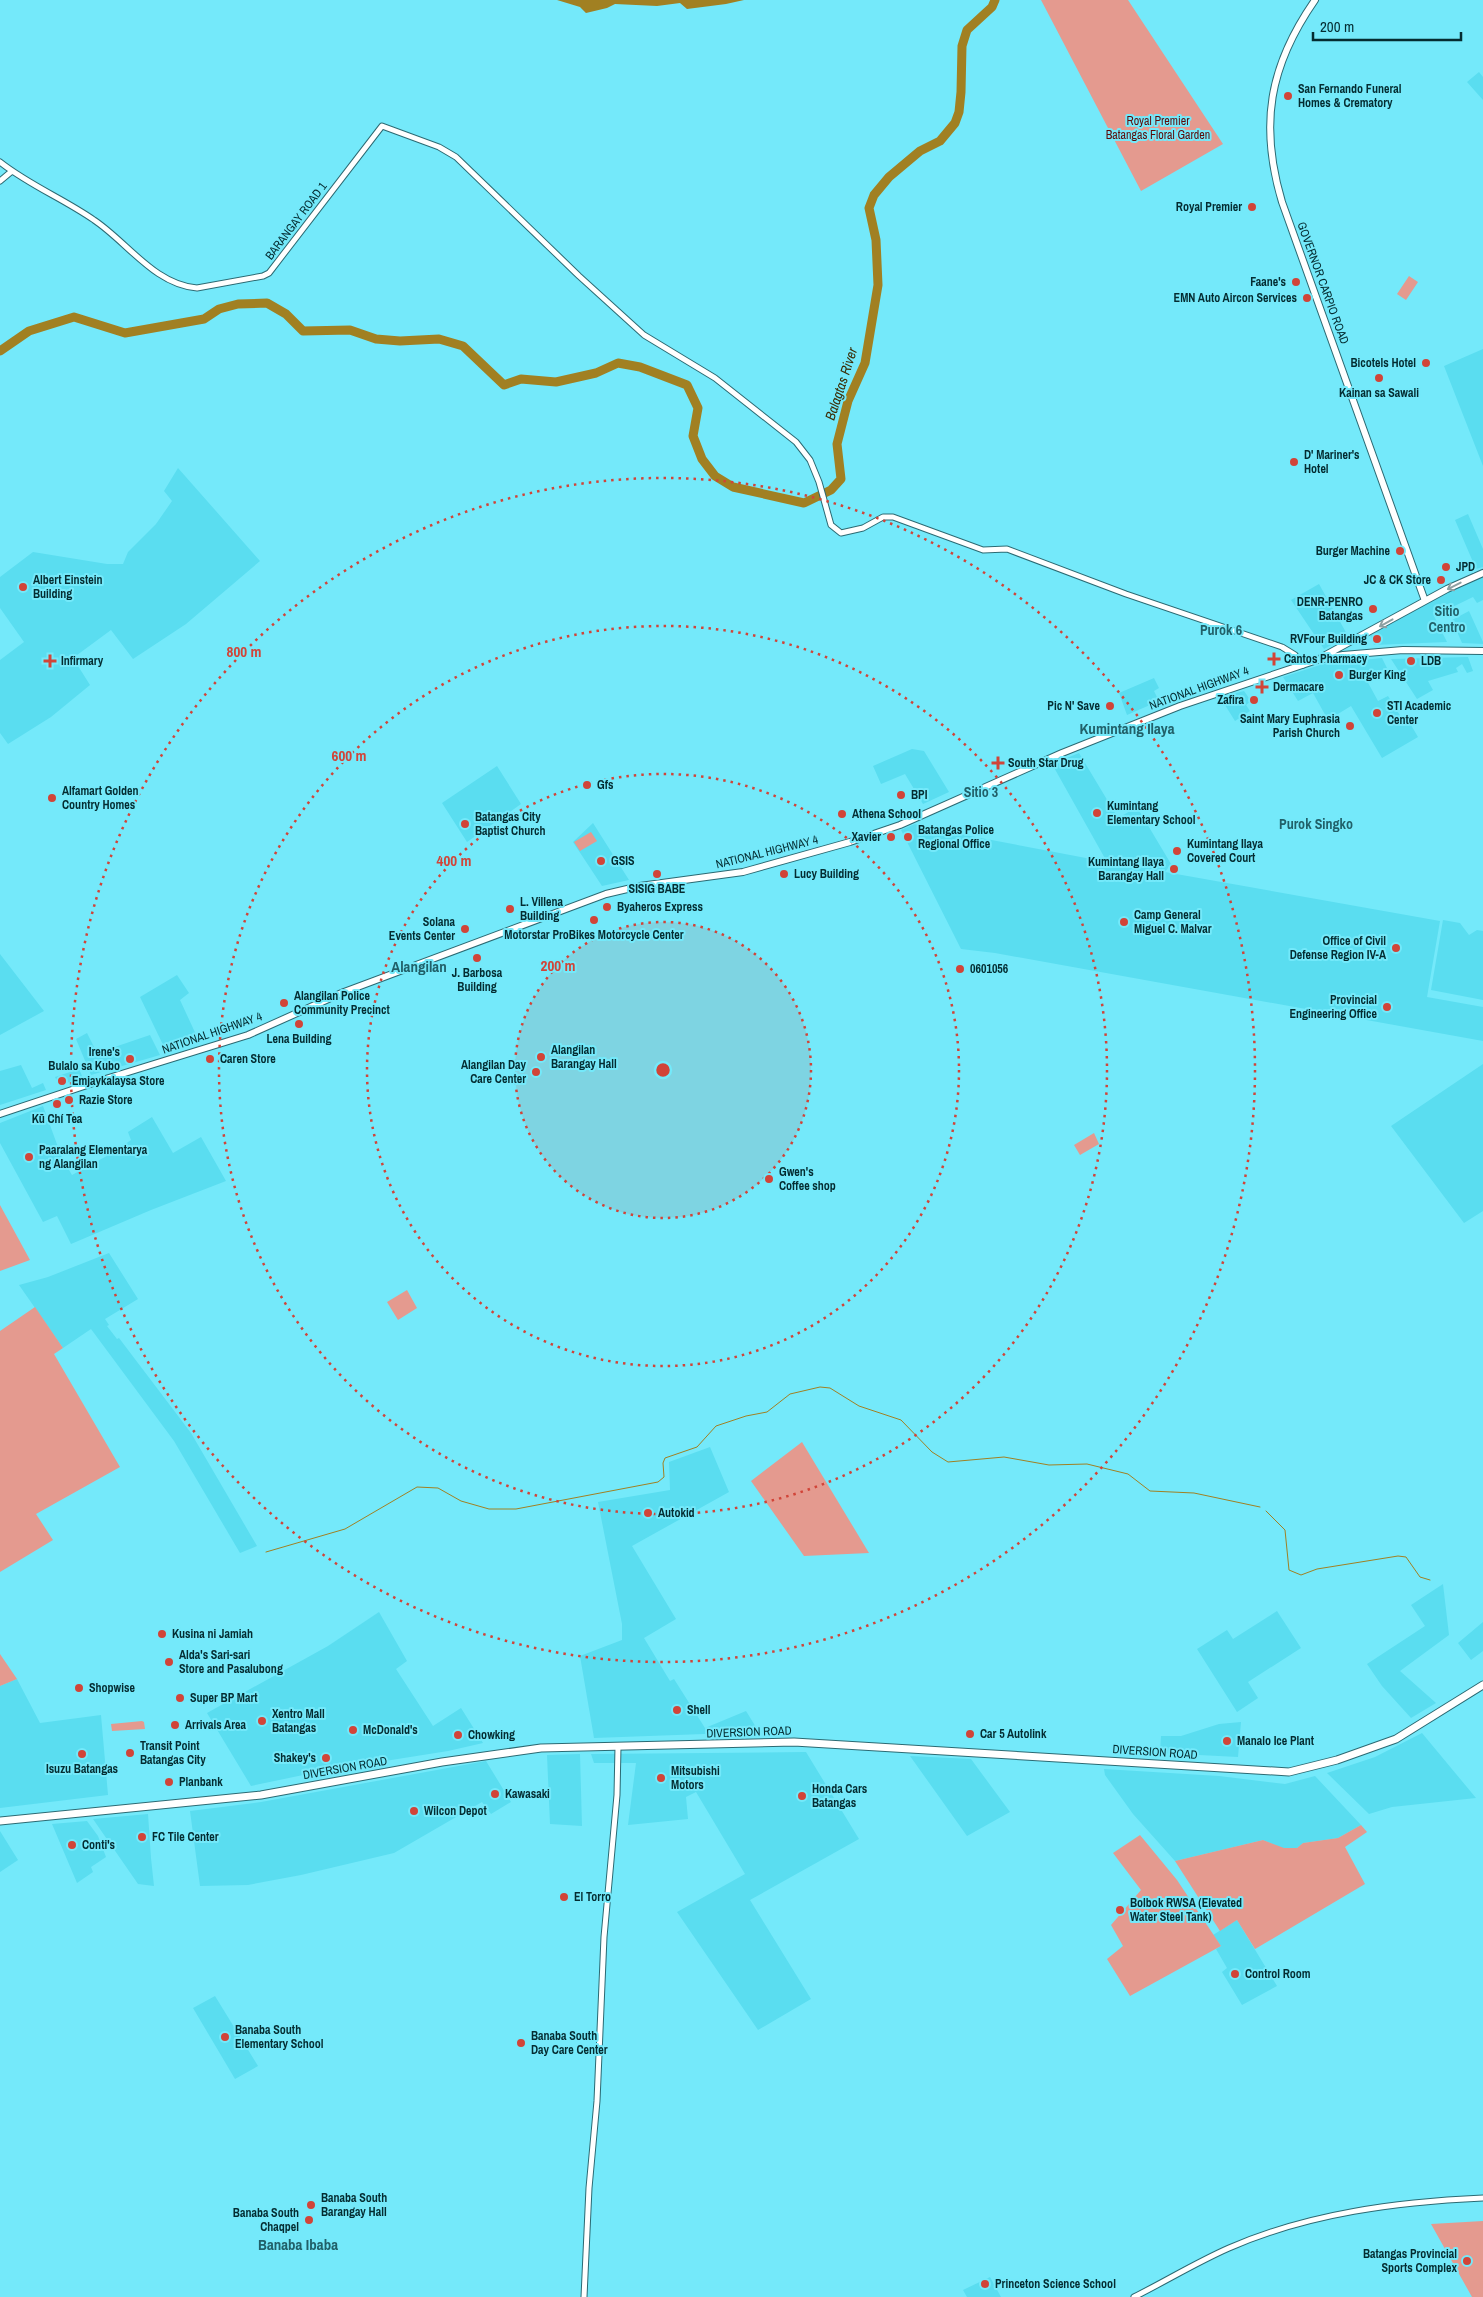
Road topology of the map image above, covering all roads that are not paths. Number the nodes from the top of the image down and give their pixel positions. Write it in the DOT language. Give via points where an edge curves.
graph roads {
  1 [pos="1315,0"];
  2 [pos="0,162"];
  3 [pos="12,171"];
  4 [pos="0,181"];
  5 [pos="1483,573"];
  6 [pos="1425,601"];
  7 [pos="1346,644"];
  8 [pos="1483,651"];
  9 [pos="1350,654"];
  10 [pos="1317,660"];
  11 [pos="1303,665"];
  12 [pos="0,1114"];
  13 [pos="1483,1685"];
  14 [pos="618,1747"];
  15 [pos="0,1821"];
  16 [pos="1483,2198"];
  17 [pos="584,2297"];
  18 [pos="1134,2297"];
  1 -- 6 [label="main road, GOVERNOR CARPIO ROAD" via="1280,64 1271,111 1269,138 1272,159 1282,202"];
  2 -- 3 [label="street, BARANGAY ROAD 1"];
  3 -- 4 [label="street"];
  3 -- 11 [label="street, BARANGAY ROAD 1" via="93,219 156,272 187,287 197,288 270,273 382,126 439,146 456,157 644,335 715,378 796,442 810,460 831,525 841,532 863,528 883,517 893,517 983,550 1007,549 1120,592 1282,647"];
  5 -- 6 [label="main road, one-way"];
  6 -- 7 [label="main road, one-way"];
  7 -- 9 [label="main road"];
  7 -- 10 [label="main road"];
  8 -- 9 [label="main road, NATIONAL HIGHWAY 4" via="1403,650"];
  9 -- 10 [label="main road, NATIONAL HIGHWAY 4"];
  10 -- 11 [label="main road, NATIONAL HIGHWAY 4"];
  11 -- 12 [label="main road, NATIONAL HIGHWAY 4" via="1180,706 883,831 743,872 640,886 606,894 344,992 248,1035"];
  13 -- 14 [label="highway, DIVERSION ROAD" via="1396,1739 1327,1764 1288,1772 794,1742"];
  14 -- 15 [label="highway, DIVERSION ROAD" via="514,1750 261,1795"];
  14 -- 17 [label="street"];
  16 -- 18 [label="street" via="1440,2200 1320,2217 1231,2247"];
}
